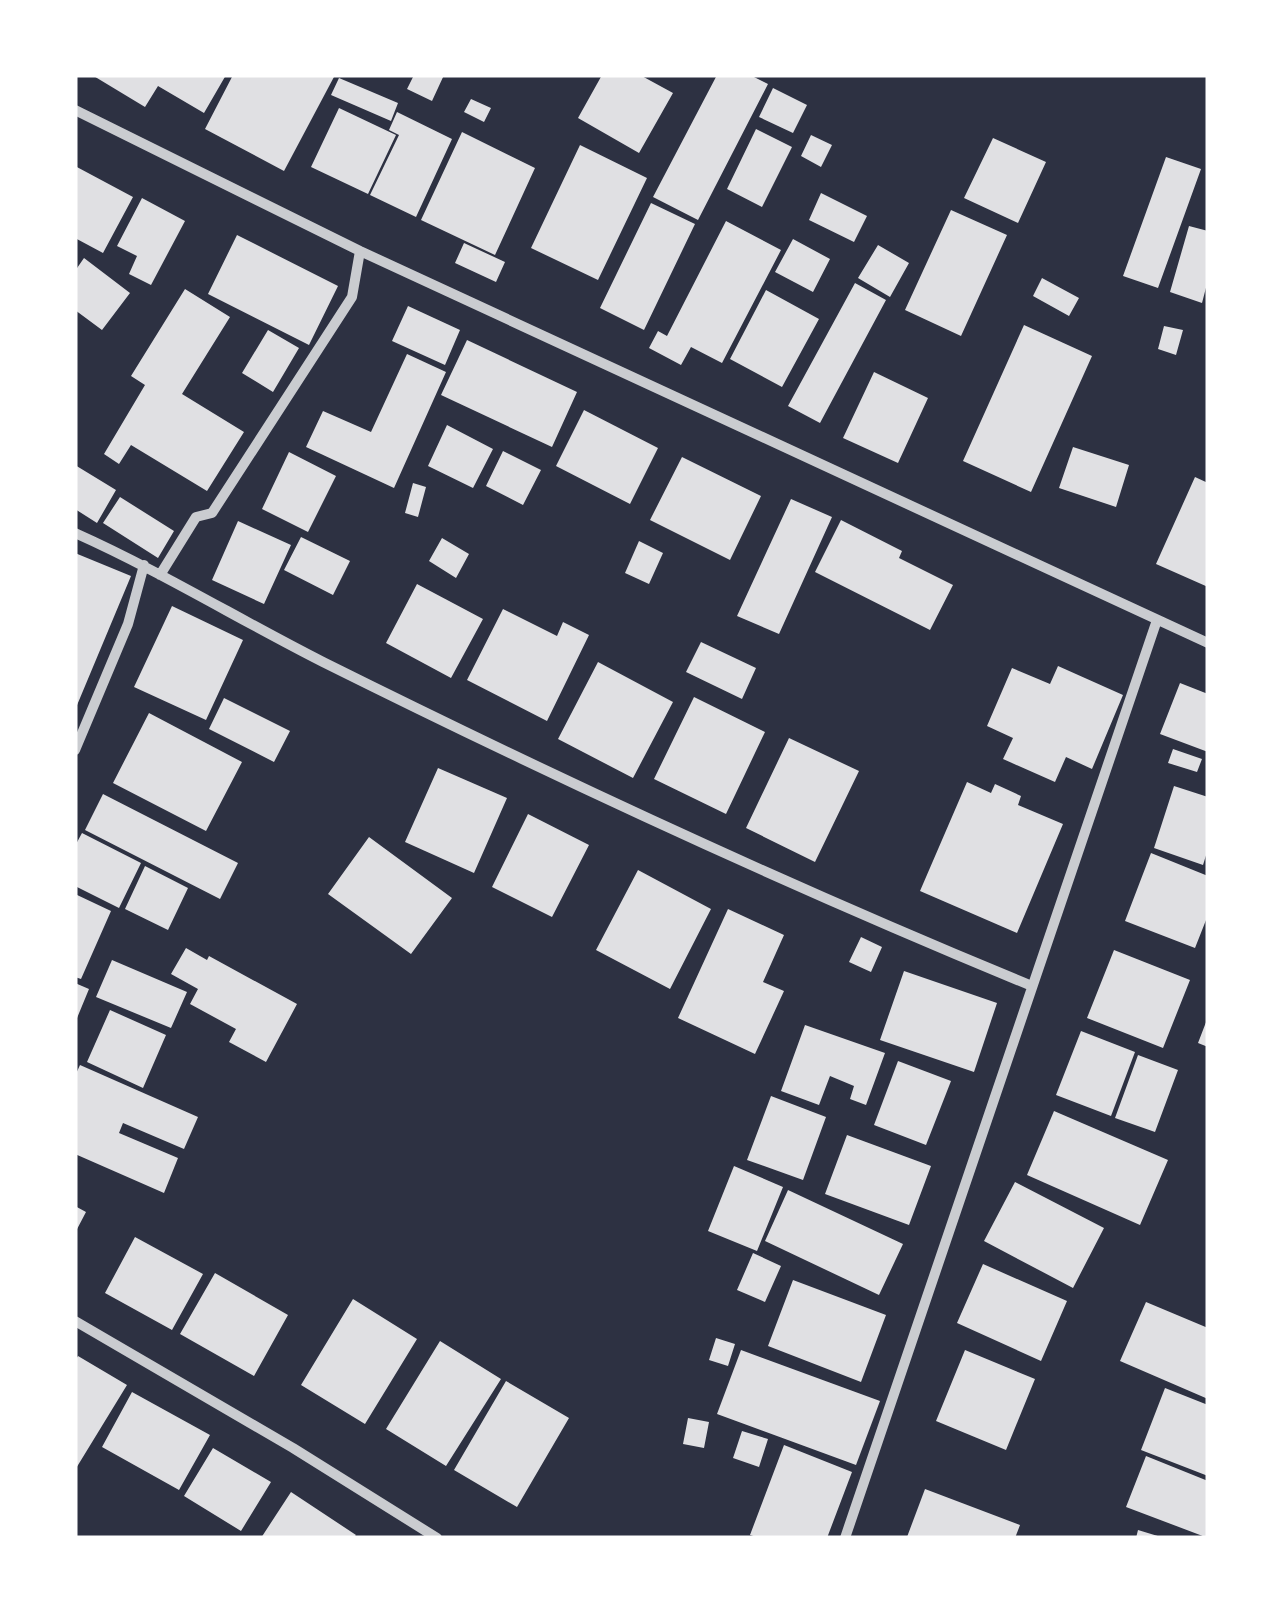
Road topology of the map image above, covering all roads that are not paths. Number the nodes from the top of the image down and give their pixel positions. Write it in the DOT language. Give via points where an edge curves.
graph roads {
  1 [pos="75,110"];
  2 [pos="360,251"];
  3 [pos="75,533"];
  4 [pos="144,565"];
  5 [pos="160,575"];
  6 [pos="1157,620"];
  7 [pos="1208,642"];
  8 [pos="75,750"];
  9 [pos="1032,986"];
  10 [pos="75,1321"];
  11 [pos="437,1538"];
  12 [pos="845,1538"];
  1 -- 2 [label="street"];
  2 -- 5 [label="street" via="352,298 212,513 196,517"];
  2 -- 6 [label="street"];
  3 -- 4 [label="street"];
  4 -- 5 [label="street"];
  4 -- 8 [label="street" via="128,624"];
  5 -- 9 [label="street" via="605,800"];
  6 -- 7 [label="street"];
  6 -- 9 [label="street"];
  9 -- 12 [label="street"];
  10 -- 11 [label="street"];
}
